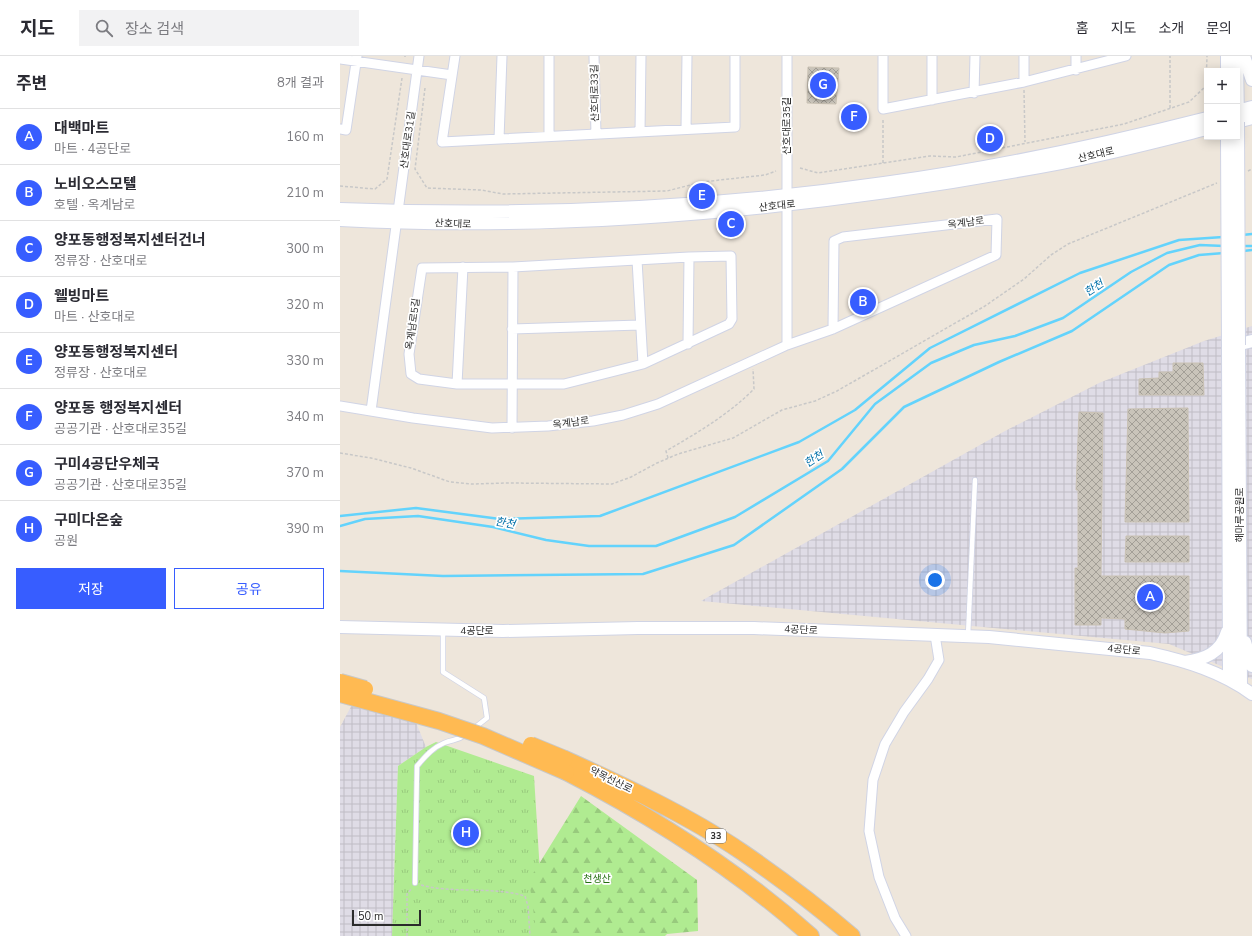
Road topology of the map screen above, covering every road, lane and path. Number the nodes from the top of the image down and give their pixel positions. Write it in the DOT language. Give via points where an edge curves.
graph roads {
  1 [pos="419,56"];
  2 [pos="455,56"];
  3 [pos="502,56"];
  4 [pos="549,56"];
  5 [pos="594,56"];
  6 [pos="641,56"];
  7 [pos="687,56"];
  8 [pos="735,56"];
  9 [pos="788,56"];
  10 [pos="883,56"];
  11 [pos="932,56"];
  12 [pos="975,56"];
  13 [pos="1024,56"];
  14 [pos="1076,56"];
  15 [pos="1123,56"];
  16 [pos="1170,56"];
  17 [pos="1207,56"];
  18 [pos="1227,56"];
  19 [pos="1237,56"];
  20 [pos="1244,56"];
  21 [pos="356,58"];
  22 [pos="340,59"];
  23 [pos="1227,68"];
  24 [pos="417,70"];
  25 [pos="1076,70"];
  26 [pos="452,75"];
  27 [pos="402,78"];
  28 [pos="1252,80"];
  29 [pos="1024,82"];
  30 [pos="425,83"];
  31 [pos="974,93"];
  32 [pos="932,100"];
  33 [pos="1237,104"];
  34 [pos="1252,107"];
  35 [pos="1170,108"];
  36 [pos="883,109"];
  37 [pos="1240,115"];
  38 [pos="1240,117"];
  39 [pos="1252,118"];
  40 [pos="1204,119"];
  41 [pos="340,129"];
  42 [pos="686,129"];
  43 [pos="1204,130"];
  44 [pos="640,132"];
  45 [pos="596,134"];
  46 [pos="549,136"];
  47 [pos="499,139"];
  48 [pos="1227,140"];
  49 [pos="1237,140"];
  50 [pos="1025,143"];
  51 [pos="883,163"];
  52 [pos="800,168"];
  53 [pos="1252,169"];
  54 [pos="776,171"];
  55 [pos="1245,172"];
  56 [pos="1223,181"];
  57 [pos="340,186"];
  58 [pos="788,201"];
  59 [pos="340,209"];
  60 [pos="397,216"];
  61 [pos="340,220"];
  62 [pos="340,225"];
  63 [pos="689,256"];
  64 [pos="637,260"];
  65 [pos="463,267"];
  66 [pos="513,267"];
  67 [pos="640,325"];
  68 [pos="512,329"];
  69 [pos="833,329"];
  70 [pos="1252,341"];
  71 [pos="688,344"];
  72 [pos="788,345"];
  73 [pos="1234,346"];
  74 [pos="753,360"];
  75 [pos="642,364"];
  76 [pos="457,384"];
  77 [pos="512,384"];
  78 [pos="340,406"];
  79 [pos="371,411"];
  80 [pos="512,428"];
  81 [pos="340,453"];
  82 [pos="668,458"];
  83 [pos="975,480"];
  84 [pos="1235,626"];
  85 [pos="340,627"];
  86 [pos="443,631"];
  87 [pos="935,634"];
  88 [pos="968,636"];
  89 [pos="1184,662"];
  90 [pos="1252,666"];
  91 [pos="1229,679"];
  92 [pos="340,682"];
  93 [pos="1241,686"];
  94 [pos="340,694"];
  95 [pos="1252,694"];
  96 [pos="566,765"];
  97 [pos="415,883"];
  98 [pos="407,936"];
  99 [pos="530,936"];
  100 [pos="811,936"];
  101 [pos="852,936"];
  102 [pos="906,936"];
  1 -- 24 [label="street, 산호대로31길"];
  2 -- 26 [label="street"];
  3 -- 47 [label="street"];
  4 -- 46 [label="street"];
  5 -- 45 [label="street, 산호대로33길"];
  6 -- 44 [label="street"];
  7 -- 42 [label="street"];
  8 -- 42 [label="street, 산호대로33길" via="735,127"];
  9 -- 58 [label="street, 산호대로35길"];
  10 -- 36 [label="street"];
  11 -- 32 [label="street"];
  12 -- 31 [label="street"];
  13 -- 29 [label="street"];
  14 -- 25 [label="street"];
  15 -- 25 [label="street"];
  16 -- 35 [label="path"];
  17 -- 35 [label="path" via="1206,86 1189,102"];
  18 -- 23 [label="street"];
  19 -- 33 [label="street"];
  20 -- 28 [label="street"];
  21 -- 22 [label="street"];
  21 -- 24 [label="street"];
  21 -- 41 [label="street" via="346,130"];
  24 -- 26 [label="street"];
  24 -- 60 [label="street, 산호대로31길"];
  25 -- 29 [label="street"];
  26 -- 47 [label="street" via="442,142"];
  27 -- 57 [label="path" via="387,179 375,189"];
  29 -- 31 [label="street"];
  29 -- 50 [label="path"];
  30 -- 54 [label="path" via="415,170 427,188 481,190 502,194 667,191 702,182 765,175"];
  31 -- 32 [label="street"];
  32 -- 36 [label="street"];
  34 -- 37 [label="street"];
  35 -- 50 [label="path" via="1124,124"];
  36 -- 51 [label="path"];
  38 -- 39 [label="street"];
  40 -- 58 [label="street, 산호대로" via="1019,160"];
  42 -- 44 [label="street, 산호대로33길"];
  43 -- 58 [label="street, 산호대로" via="1064,163 874,195"];
  44 -- 45 [label="street, 산호대로33길"];
  45 -- 46 [label="street"];
  46 -- 47 [label="street"];
  48 -- 73 [label="street, bridge"];
  49 -- 73 [label="street, bridge"];
  50 -- 51 [label="path" via="956,157 930,156"];
  51 -- 52 [label="path" via="818,173"];
  53 -- 55 [label="path"];
  56 -- 82 [label="path" via="1068,244 985,306 837,391 815,401 782,410 733,438"];
  58 -- 60 [label="street, 산호대로" via="551,223 488,224"];
  58 -- 72 [label="street"];
  59 -- 60 [label="street, 산호대로"];
  60 -- 61 [label="street, 산호대로"];
  60 -- 62 [label="street" via="369,225"];
  60 -- 79 [label="street, 산호대로31길"];
  63 -- 64 [label="street, 옥계남로5길"];
  63 -- 71 [label="street"];
  63 -- 71 [label="street, 옥계남로5길" via="731,256 732,319 730,324 722,329"];
  64 -- 66 [label="street, 옥계남로5길"];
  64 -- 67 [label="street"];
  65 -- 66 [label="street, 옥계남로5길"];
  65 -- 76 [label="street"];
  65 -- 76 [label="street, 옥계남로5길" via="422,268 409,354 410,368 415,378"];
  66 -- 68 [label="street"];
  67 -- 68 [label="street"];
  67 -- 75 [label="street"];
  68 -- 77 [label="street"];
  69 -- 69 [label="street, 옥계남로" via="834,241 843,237 997,219 996,255"];
  69 -- 72 [label="street, 옥계남로"];
  70 -- 73 [label="street"];
  71 -- 75 [label="street, 옥계남로5길"];
  72 -- 74 [label="street, 옥계남로"];
  73 -- 84 [label="street, 해마루공원로"];
  74 -- 80 [label="street, 옥계남로" via="658,404 623,415 556,425"];
  74 -- 82 [label="path" via="754,389 740,403 701,431 666,451"];
  75 -- 77 [label="street, 옥계남로5길" via="564,384"];
  76 -- 77 [label="street, 옥계남로5길"];
  77 -- 80 [label="street"];
  78 -- 79 [label="street, 옥계남로"];
  79 -- 80 [label="street, 옥계남로" via="449,423"];
  81 -- 82 [label="path" via="412,468 450,482 472,484 612,484 631,478"];
  83 -- 88 [label="lane"];
  84 -- 89 [label="street" via="1219,649 1200,659"];
  84 -- 90 [label="street"];
  84 -- 91 [label="street, 해마루공원로"];
  84 -- 93 [label="street, 해마루공원로"];
  85 -- 86 [label="street, 4공단로"];
  86 -- 87 [label="street, 4공단로" via="754,628"];
  86 -- 97 [label="lane" via="443,672 484,698 487,718 458,741 444,743 429,752 417,766"];
  87 -- 88 [label="street, 4공단로"];
  87 -- 102 [label="street" via="939,660 885,744 873,780 869,831 879,877"];
  88 -- 89 [label="street, 4공단로" via="1150,653"];
  89 -- 91 [label="street, 4공단로"];
  91 -- 93 [label="street, 4공단로"];
  92 -- 96 [label="highway, 약목선산로 / 33, bridge" via="465,719"];
  93 -- 95 [label="street, 4공단로"];
  94 -- 96 [label="highway, 약목선산로 / 33, bridge" via="447,724"];
  96 -- 100 [label="highway, 약목선산로 / 33" via="734,873"];
  96 -- 101 [label="highway, 약목선산로 / 33" via="630,789 704,828 814,903"];
  97 -- 98 [label="path" via="407,894"];
  97 -- 99 [label="path" via="436,889 511,892 525,896"];
}
